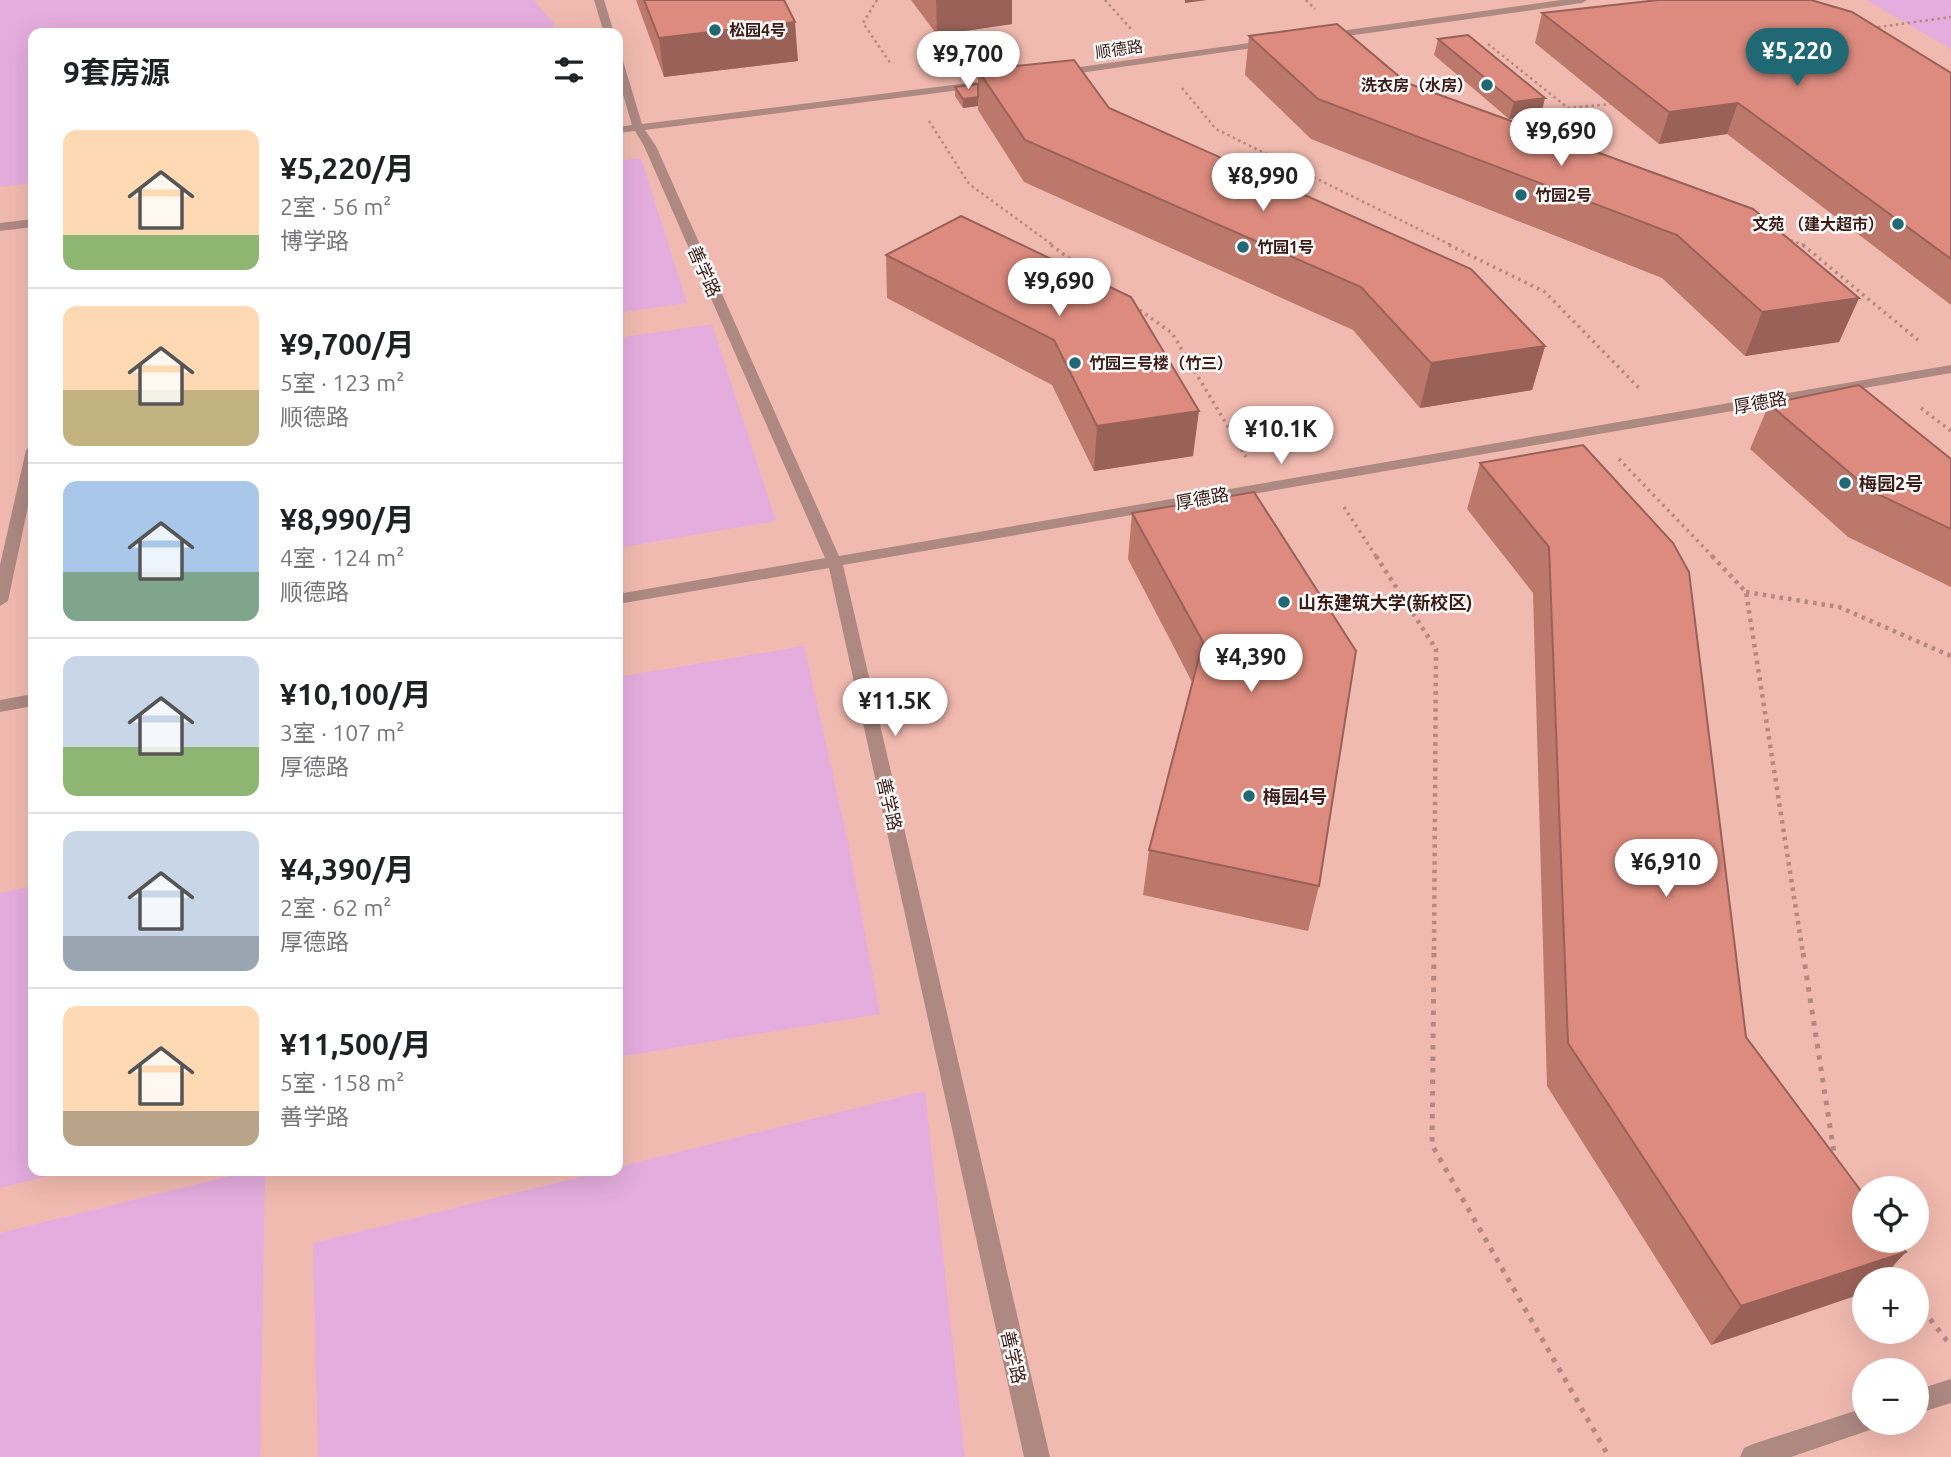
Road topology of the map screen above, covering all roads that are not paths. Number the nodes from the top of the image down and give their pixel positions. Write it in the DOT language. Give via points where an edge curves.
graph roads {
  1 [pos="599,0"];
  2 [pos="1582,0"];
  3 [pos="607,28"];
  4 [pos="1315,37"];
  5 [pos="1276,43"];
  6 [pos="1049,74"];
  7 [pos="623,78"];
  8 [pos="994,82"];
  9 [pos="638,127"];
  10 [pos="623,129"];
  11 [pos="28,224"];
  12 [pos="0,227"];
  13 [pos="1951,369"];
  14 [pos="28,473"];
  15 [pos="835,562"];
  16 [pos="623,598"];
  17 [pos="0,601"];
  18 [pos="28,701"];
  19 [pos="0,706"];
  20 [pos="1951,1391"];
  21 [pos="1929,1398"];
  22 [pos="1852,1424"];
  23 [pos="1037,1457"];
  24 [pos="1753,1457"];
  1 -- 3 [label="street"];
  2 -- 4 [label="street"];
  5 -- 6 [label="street, 顺德路"];
  7 -- 9 [label="street, 善学路"];
  8 -- 9 [label="street"];
  9 -- 10 [label="street"];
  9 -- 15 [label="street, 善学路"];
  11 -- 12 [label="street"];
  13 -- 15 [label="street, 厚德路"];
  14 -- 17 [label="street"];
  15 -- 16 [label="street, 厚德路"];
  15 -- 23 [label="street, 善学路"];
  18 -- 19 [label="street"];
  20 -- 21 [label="street"];
  22 -- 24 [label="street"];
}
